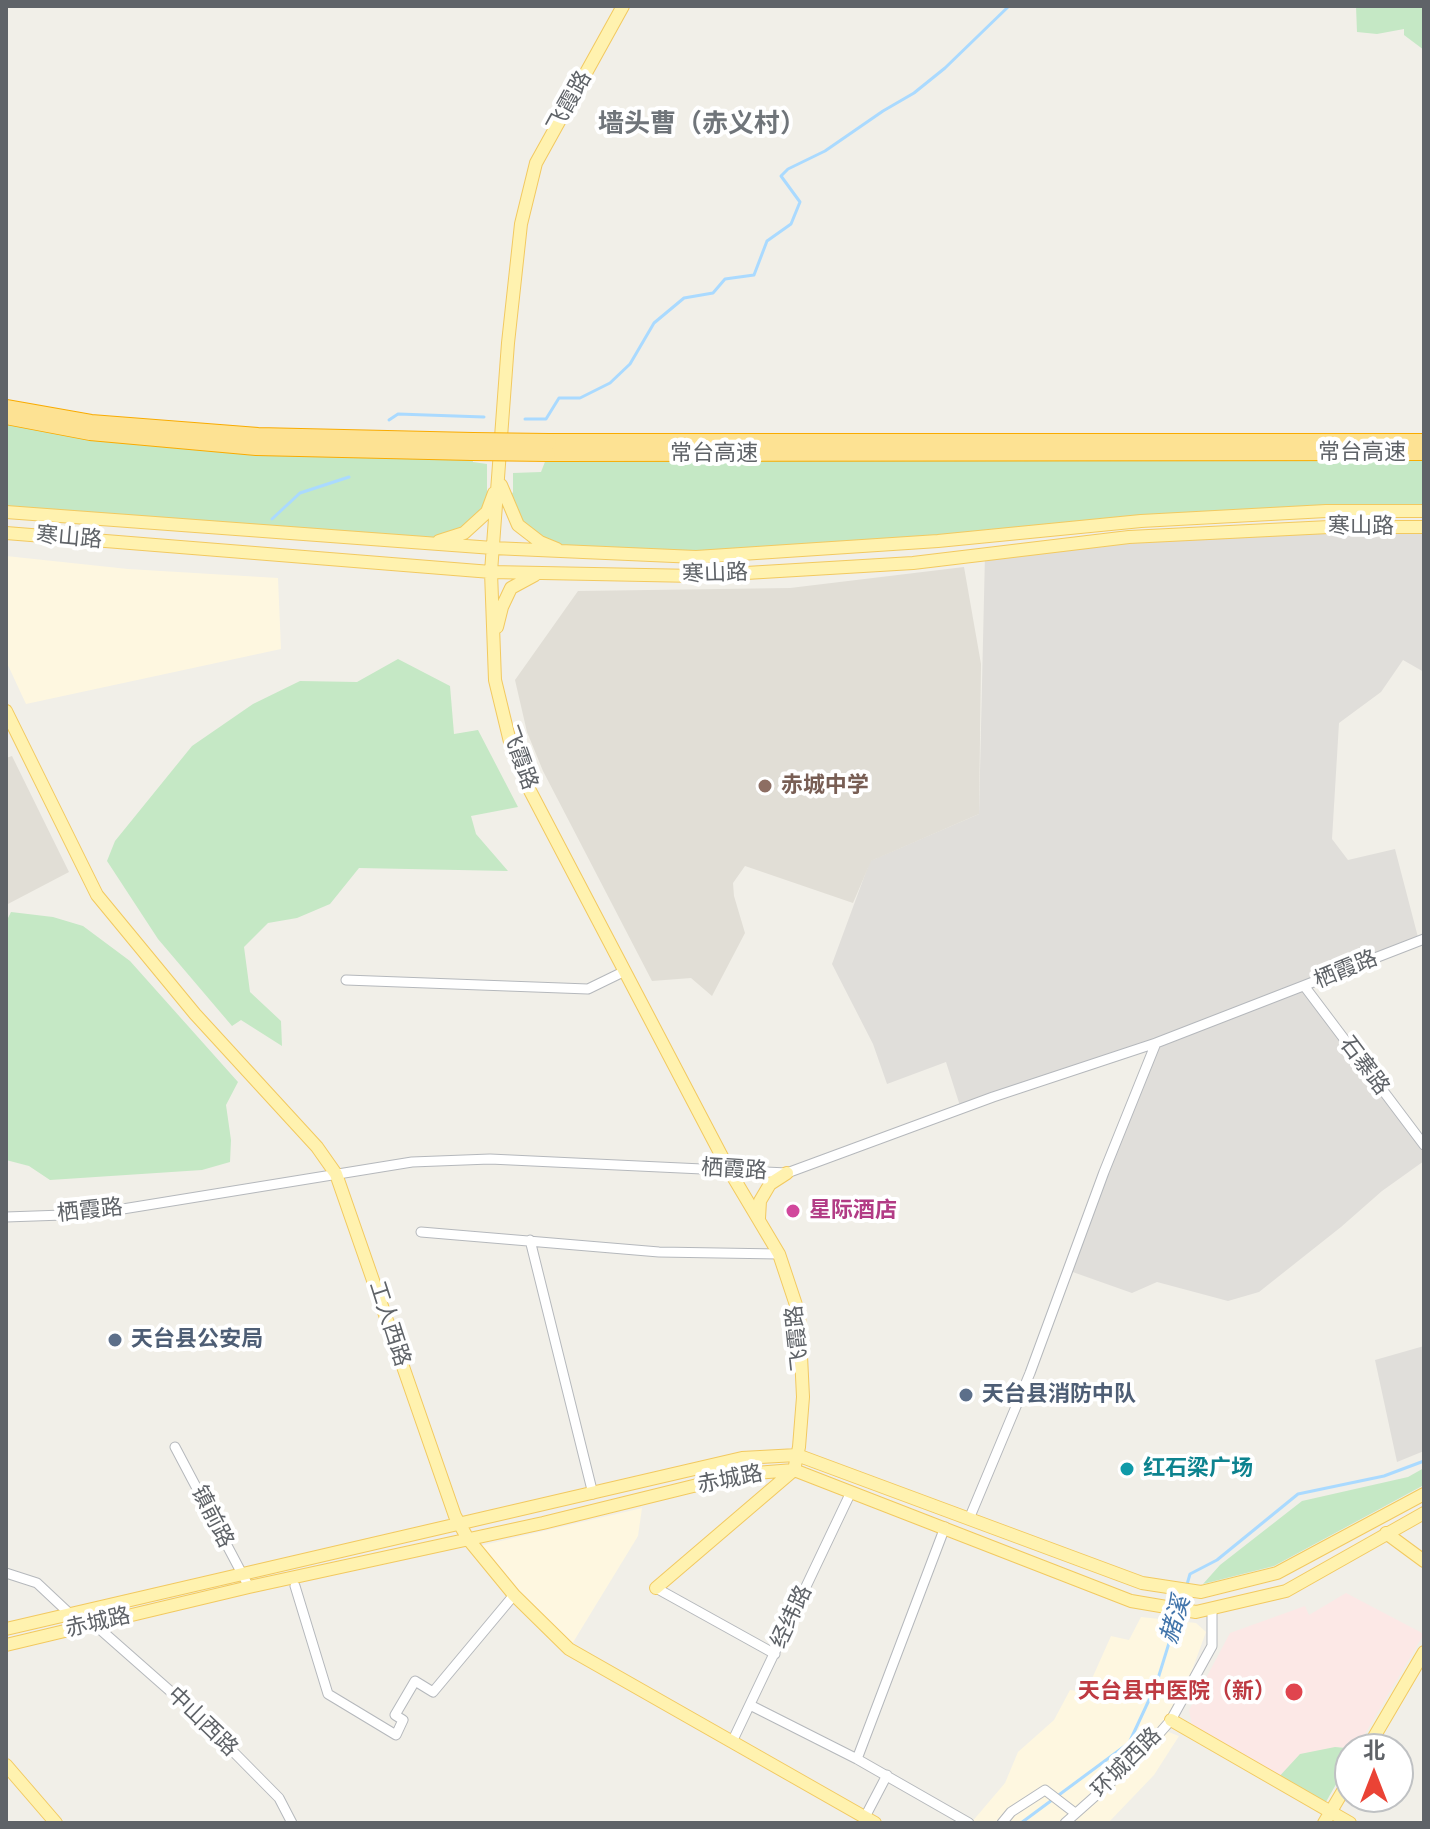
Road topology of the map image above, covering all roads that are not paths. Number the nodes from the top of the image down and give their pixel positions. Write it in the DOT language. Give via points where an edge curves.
graph roads {
  1 [pos="623,6"];
  2 [pos="6,407"];
  3 [pos="6,417"];
  4 [pos="1424,441"];
  5 [pos="472,447"];
  6 [pos="548,448"];
  7 [pos="1424,453"];
  8 [pos="499,479"];
  9 [pos="1424,511"];
  10 [pos="6,512"];
  11 [pos="1424,527"];
  12 [pos="6,533"];
  13 [pos="431,544"];
  14 [pos="493,548"];
  15 [pos="563,552"];
  16 [pos="462,570"];
  17 [pos="491,572"];
  18 [pos="540,573"];
  19 [pos="491,599"];
  20 [pos="493,642"];
  21 [pos="6,711"];
  22 [pos="1424,939"];
  23 [pos="625,971"];
  24 [pos="346,980"];
  25 [pos="1305,987"];
  26 [pos="1156,1043"];
  27 [pos="1424,1145"];
  28 [pos="729,1170"];
  29 [pos="787,1173"];
  30 [pos="336,1174"];
  31 [pos="6,1217"];
  32 [pos="759,1218"];
  33 [pos="421,1232"];
  34 [pos="530,1240"];
  35 [pos="779,1254"];
  36 [pos="175,1447"];
  37 [pos="797,1455"];
  38 [pos="794,1470"];
  39 [pos="647,1481"];
  40 [pos="851,1492"];
  41 [pos="593,1494"];
  42 [pos="1424,1494"];
  43 [pos="650,1497"];
  44 [pos="1424,1513"];
  45 [pos="969,1519"];
  46 [pos="459,1524"];
  47 [pos="945,1527"];
  48 [pos="1386,1533"];
  49 [pos="468,1539"];
  50 [pos="1026,1540"];
  51 [pos="1020,1557"];
  52 [pos="1424,1561"];
  53 [pos="6,1573"];
  54 [pos="241,1574"];
  55 [pos="295,1586"];
  56 [pos="249,1587"];
  57 [pos="656,1588"];
  58 [pos="514,1595"];
  59 [pos="1212,1609"];
  60 [pos="70,1614"];
  61 [pos="6,1629"];
  62 [pos="102,1631"];
  63 [pos="6,1645"];
  64 [pos="1424,1652"];
  65 [pos="775,1654"];
  66 [pos="750,1705"];
  67 [pos="1171,1720"];
  68 [pos="1376,1733"];
  69 [pos="732,1742"];
  70 [pos="857,1759"];
  71 [pos="6,1765"];
  72 [pos="887,1775"];
  73 [pos="1075,1813"];
  74 [pos="1327,1818"];
  75 [pos="870,1820"];
  76 [pos="56,1823"];
  77 [pos="292,1823"];
  78 [pos="969,1823"];
  79 [pos="1002,1823"];
  80 [pos="1065,1823"];
  81 [pos="1350,1823"];
  1 -- 8 [label="main road, 飞霞路" via="536,163 527,194 516,255"];
  2 -- 5 [label="highway, 常台高速" via="91,422"];
  3 -- 5 [label="highway, 常台高速" via="90,433 256,448"];
  4 -- 6 [label="highway, 常台高速"];
  5 -- 6 [label="highway, 常台高速, bridge"];
  6 -- 7 [label="highway, 常台高速"];
  8 -- 13 [label="main road" via="487,512 464,533"];
  8 -- 14 [label="main road, 飞霞路"];
  8 -- 15 [label="main road" via="518,525"];
  9 -- 15 [label="main road, 寒山路" via="1141,521 696,557"];
  10 -- 13 [label="main road, 寒山路"];
  11 -- 18 [label="main road, 寒山路" via="1129,537 913,563 696,576"];
  12 -- 16 [label="main road, 寒山路"];
  13 -- 14 [label="main road, 寒山路"];
  14 -- 15 [label="main road, 寒山路"];
  14 -- 17 [label="main road, 飞霞路"];
  16 -- 17 [label="main road, 寒山路"];
  16 -- 19 [label="main road" via="477,578"];
  17 -- 18 [label="main road, 寒山路"];
  17 -- 19 [label="main road, 飞霞路"];
  18 -- 20 [label="main road" via="511,588"];
  19 -- 20 [label="main road, 飞霞路"];
  20 -- 23 [label="main road, 飞霞路" via="495,680 516,759"];
  21 -- 30 [label="main road, 工人西路" via="97,895"];
  22 -- 25 [label="street, 栖霞路"];
  23 -- 24 [label="street" via="588,989"];
  23 -- 28 [label="main road, 飞霞路"];
  25 -- 26 [label="street, 栖霞路"];
  25 -- 27 [label="street, 石寨路"];
  26 -- 29 [label="street, 栖霞路"];
  26 -- 45 [label="street"];
  28 -- 29 [label="street, 栖霞路"];
  28 -- 30 [label="street, 栖霞路" via="490,1159 412,1162"];
  28 -- 32 [label="main road, 飞霞路"];
  29 -- 32 [label="main road" via="770,1184 760,1201"];
  30 -- 31 [label="street, 栖霞路" via="92,1214"];
  30 -- 46 [label="main road, 工人西路"];
  32 -- 35 [label="main road, 飞霞路"];
  33 -- 34 [label="street"];
  34 -- 35 [label="street" via="659,1252"];
  34 -- 41 [label="street"];
  35 -- 37 [label="main road, 飞霞路" via="799,1314 803,1397"];
  36 -- 54 [label="street, 镇前路"];
  37 -- 38 [label="main road, 飞霞路"];
  37 -- 39 [label="main road, 赤城路" via="742,1458"];
  37 -- 45 [label="main road, 赤城路"];
  38 -- 40 [label="main road, 赤城路"];
  38 -- 43 [label="main road, 赤城路" via="742,1474"];
  38 -- 57 [label="main road"];
  39 -- 41 [label="main road, 赤城路"];
  39 -- 43 [label="main road"];
  40 -- 47 [label="main road, 赤城路"];
  40 -- 65 [label="street, 经纬路"];
  41 -- 46 [label="main road, 赤城路"];
  42 -- 50 [label="main road, 赤城路" via="1277,1573 1201,1592 1142,1583"];
  43 -- 49 [label="main road, 赤城路"];
  44 -- 48 [label="main road, 赤城路"];
  45 -- 50 [label="main road, 赤城路"];
  46 -- 49 [label="main road, 工人西路"];
  46 -- 54 [label="main road, 赤城路"];
  47 -- 51 [label="main road, 赤城路"];
  47 -- 70 [label="street"];
  48 -- 52 [label="main road"];
  48 -- 59 [label="main road, 赤城路" via="1286,1591"];
  49 -- 56 [label="main road, 赤城路"];
  49 -- 58 [label="main road, 工人西路"];
  50 -- 51 [label="main road"];
  51 -- 59 [label="main road, 赤城路" via="1131,1601 1196,1612"];
  53 -- 60 [label="street" via="37,1583"];
  54 -- 56 [label="street, 镇前路"];
  54 -- 60 [label="main road, 赤城路"];
  55 -- 58 [label="street" via="328,1694 396,1735 403,1720 395,1715 415,1681 433,1692"];
  56 -- 63 [label="main road, 赤城路"];
  57 -- 65 [label="street"];
  58 -- 69 [label="main road, 工人西路" via="569,1649"];
  59 -- 67 [label="street, 环城西路" via="1212,1646"];
  60 -- 61 [label="main road, 赤城路"];
  62 -- 77 [label="street, 中山西路" via="195,1713 279,1798"];
  64 -- 68 [label="main road"];
  65 -- 66 [label="street, 经纬路"];
  66 -- 69 [label="street, 经纬路"];
  66 -- 70 [label="street"];
  67 -- 73 [label="street, 环城西路" via="1137,1759"];
  67 -- 74 [label="main road"];
  69 -- 75 [label="main road, 工人西路"];
  70 -- 72 [label="street"];
  71 -- 76 [label="main road"];
  72 -- 75 [label="street"];
  72 -- 78 [label="street"];
  73 -- 79 [label="street" via="1045,1790"];
  73 -- 80 [label="street, 环城西路"];
  74 -- 81 [label="main road"];
}
